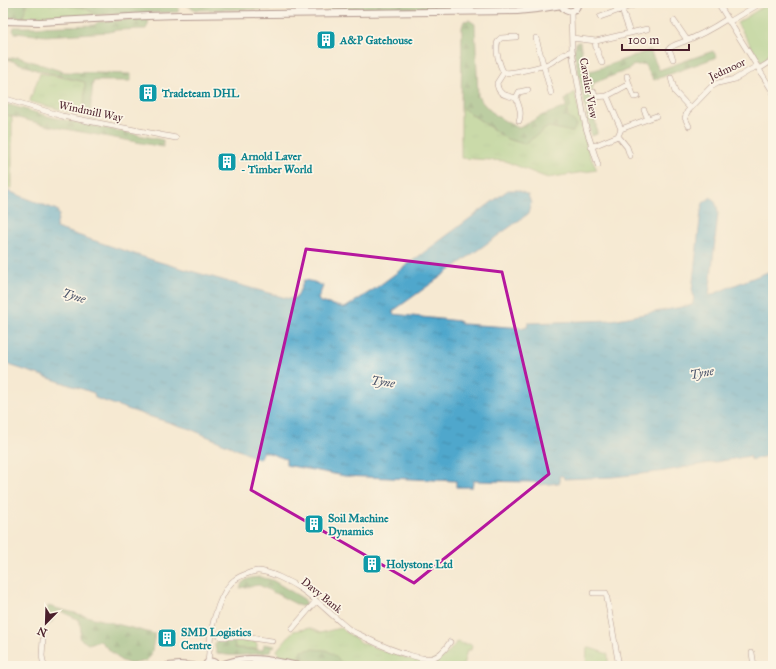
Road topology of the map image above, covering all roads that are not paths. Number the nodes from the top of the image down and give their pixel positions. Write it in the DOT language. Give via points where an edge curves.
graph roads {
  1 [pos="578,3"];
  2 [pos="640,3"];
  3 [pos="718,3"];
  4 [pos="760,3"];
  5 [pos="562,4"];
  6 [pos="622,10"];
  7 [pos="571,12"];
  8 [pos="600,18"];
  9 [pos="728,20"];
  10 [pos="3,21"];
  11 [pos="674,21"];
  12 [pos="647,29"];
  13 [pos="630,33"];
  14 [pos="516,38"];
  15 [pos="536,38"];
  16 [pos="572,38"];
  17 [pos="687,40"];
  18 [pos="595,41"];
  19 [pos="572,51"];
  20 [pos="673,59"];
  21 [pos="773,60"];
  22 [pos="602,63"];
  23 [pos="543,66"];
  24 [pos="758,67"];
  25 [pos="504,72"];
  26 [pos="626,76"];
  27 [pos="671,78"];
  28 [pos="629,84"];
  29 [pos="528,90"];
  30 [pos="594,92"];
  31 [pos="773,92"];
  32 [pos="551,94"];
  33 [pos="607,96"];
  34 [pos="638,96"];
  35 [pos="3,98"];
  36 [pos="516,98"];
  37 [pos="690,108"];
  38 [pos="644,110"];
  39 [pos="656,116"];
  40 [pos="648,119"];
  41 [pos="519,121"];
  42 [pos="689,126"];
  43 [pos="621,129"];
  44 [pos="618,136"];
  45 [pos="176,138"];
  46 [pos="591,147"];
  47 [pos="630,156"];
  48 [pos="598,165"];
  49 [pos="593,593"];
  50 [pos="316,601"];
  51 [pos="292,629"];
  52 [pos="212,631"];
  53 [pos="43,640"];
  54 [pos="272,641"];
  55 [pos="450,642"];
  56 [pos="752,654"];
  57 [pos="207,664"];
  58 [pos="44,666"];
  59 [pos="168,666"];
  60 [pos="193,666"];
  61 [pos="217,666"];
  62 [pos="299,666"];
  63 [pos="619,666"];
  64 [pos="754,666"];
  1 -- 7 [label="main road"];
  2 -- 6 [label="street"];
  3 -- 9 [label="street"];
  4 -- 9 [label="street"];
  5 -- 7 [label="main road" via="565,10"];
  5 -- 10 [label="main road" via="518,11 179,15 40,22"];
  6 -- 8 [label="street"];
  6 -- 13 [label="street"];
  7 -- 16 [label="street, Cavalier View"];
  9 -- 17 [label="street"];
  9 -- 24 [label="street"];
  11 -- 17 [label="street"];
  12 -- 13 [label="street"];
  13 -- 18 [label="street"];
  14 -- 25 [label="street" via="499,38 497,42 497,57"];
  15 -- 23 [label="street"];
  16 -- 18 [label="street"];
  16 -- 19 [label="street, Cavalier View"];
  17 -- 20 [label="street" via="670,48"];
  18 -- 22 [label="street"];
  19 -- 23 [label="street"];
  19 -- 46 [label="street, Cavalier View"];
  21 -- 24 [label="street, Jedmoor"];
  23 -- 25 [label="street" via="511,73"];
  23 -- 32 [label="street"];
  24 -- 31 [label="street"];
  24 -- 37 [label="street, Jedmoor" via="735,79 711,87"];
  25 -- 36 [label="street" via="497,82 498,90"];
  26 -- 28 [label="street"];
  27 -- 37 [label="street" via="675,92"];
  28 -- 33 [label="street"];
  28 -- 34 [label="street" via="634,97"];
  29 -- 36 [label="street" via="519,92"];
  30 -- 33 [label="street" via="595,97"];
  33 -- 43 [label="street"];
  35 -- 45 [label="street, Windmill Way" via="62,116"];
  36 -- 41 [label="street" via="521,114"];
  37 -- 42 [label="street" via="685,118"];
  38 -- 40 [label="street"];
  39 -- 40 [label="street"];
  40 -- 43 [label="street"];
  43 -- 44 [label="street"];
  44 -- 46 [label="street"];
  44 -- 47 [label="street" via="627,147"];
  46 -- 48 [label="street, Cavalier View"];
  49 -- 63 [label="street" via="606,593"];
  50 -- 51 [label="street"];
  50 -- 52 [label="street, Davy Bank" via="285,580 257,571 240,576 232,582 222,597"];
  50 -- 55 [label="street, Davy Bank" via="352,631 400,653 432,658 445,650"];
  52 -- 54 [label="street" via="222,637"];
  52 -- 57 [label="street, Davy Bank"];
  53 -- 58 [label="street"];
  56 -- 64 [label="street"];
  57 -- 61 [label="main road" via="213,662"];
  59 -- 60 [label="main road"];
  61 -- 62 [label="main road" via="252,659 273,660"];
}
